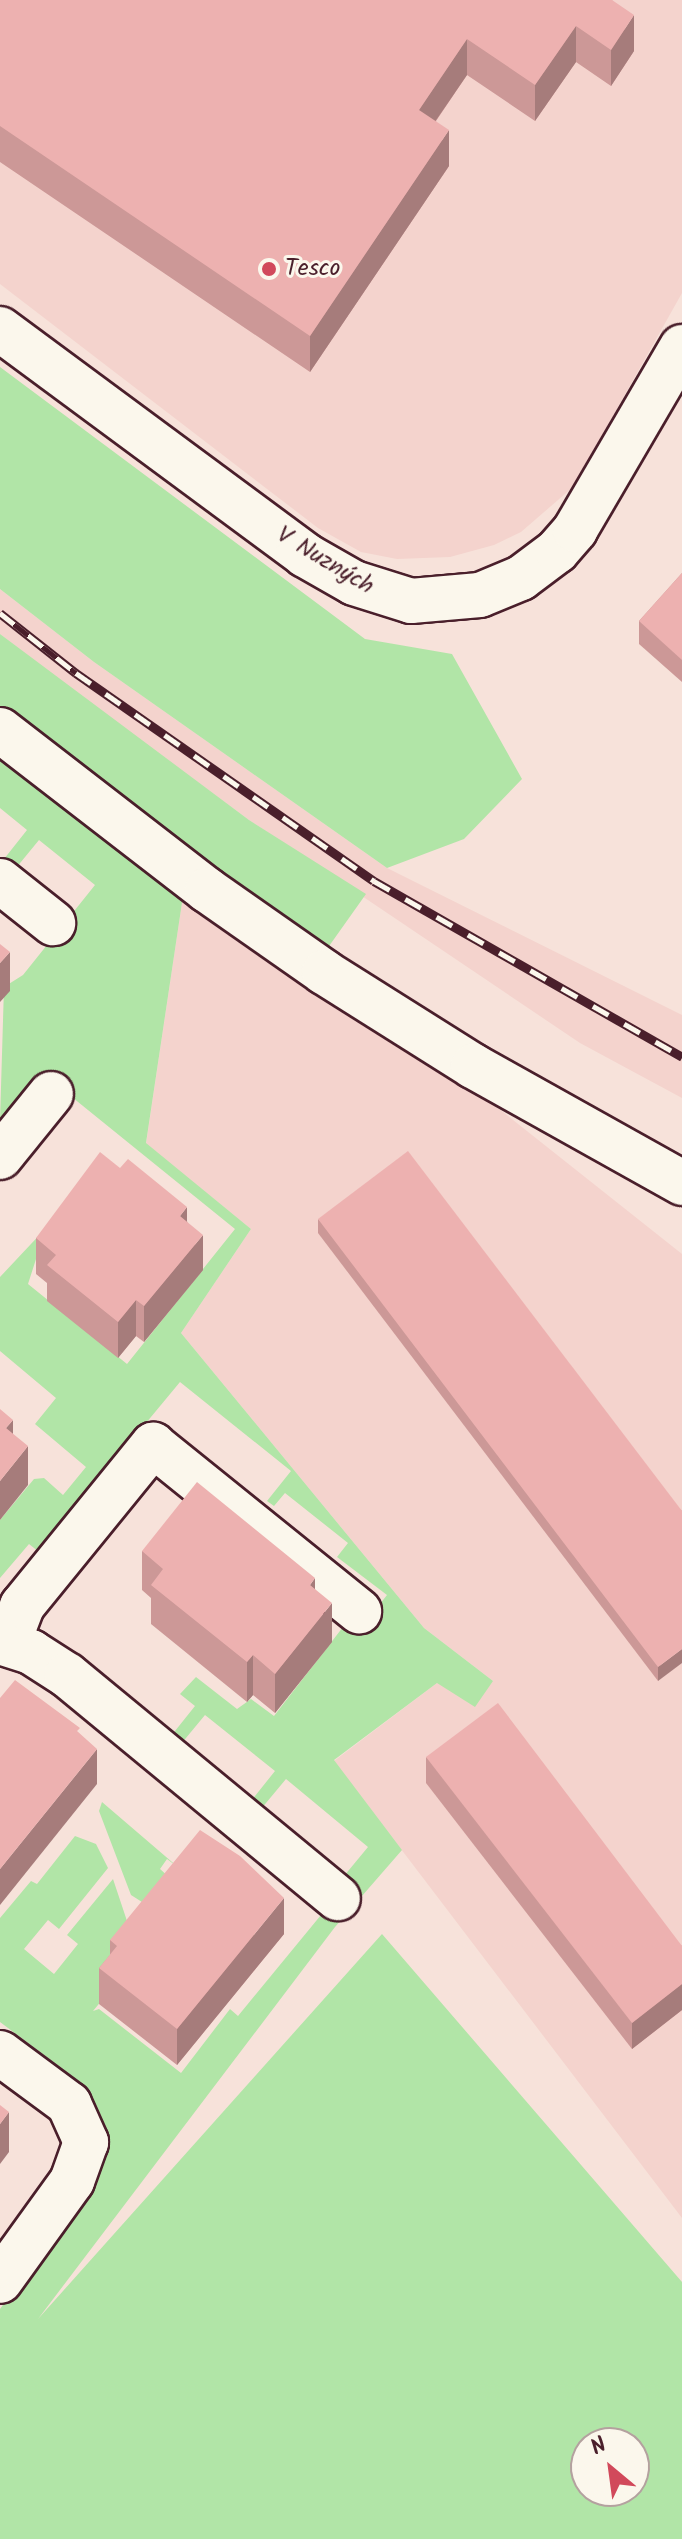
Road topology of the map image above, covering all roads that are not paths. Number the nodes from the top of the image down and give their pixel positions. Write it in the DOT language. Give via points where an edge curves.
graph roads {
  1 [pos="0,329"];
  2 [pos="682,347"];
  3 [pos="0,730"];
  4 [pos="0,881"];
  5 [pos="53,923"];
  6 [pos="51,1094"];
  7 [pos="0,1157"];
  8 [pos="682,1183"];
  9 [pos="359,1611"];
  10 [pos="4,1643"];
  11 [pos="338,1898"];
  12 [pos="0,2053"];
  13 [pos="0,2281"];
  1 -- 2 [label="street, V Nuzných" via="305,555 354,583 411,601 480,595 521,578 557,551 575,530"];
  3 -- 8 [label="street" via="207,890 324,972 473,1066"];
  4 -- 5 [label="street"];
  6 -- 7 [label="street"];
  9 -- 10 [label="street" via="153,1445 22,1606"];
  10 -- 11 [label="street" via="67,1675"];
  12 -- 13 [label="street" via="69,2104 86,2142 72,2181"];
}
